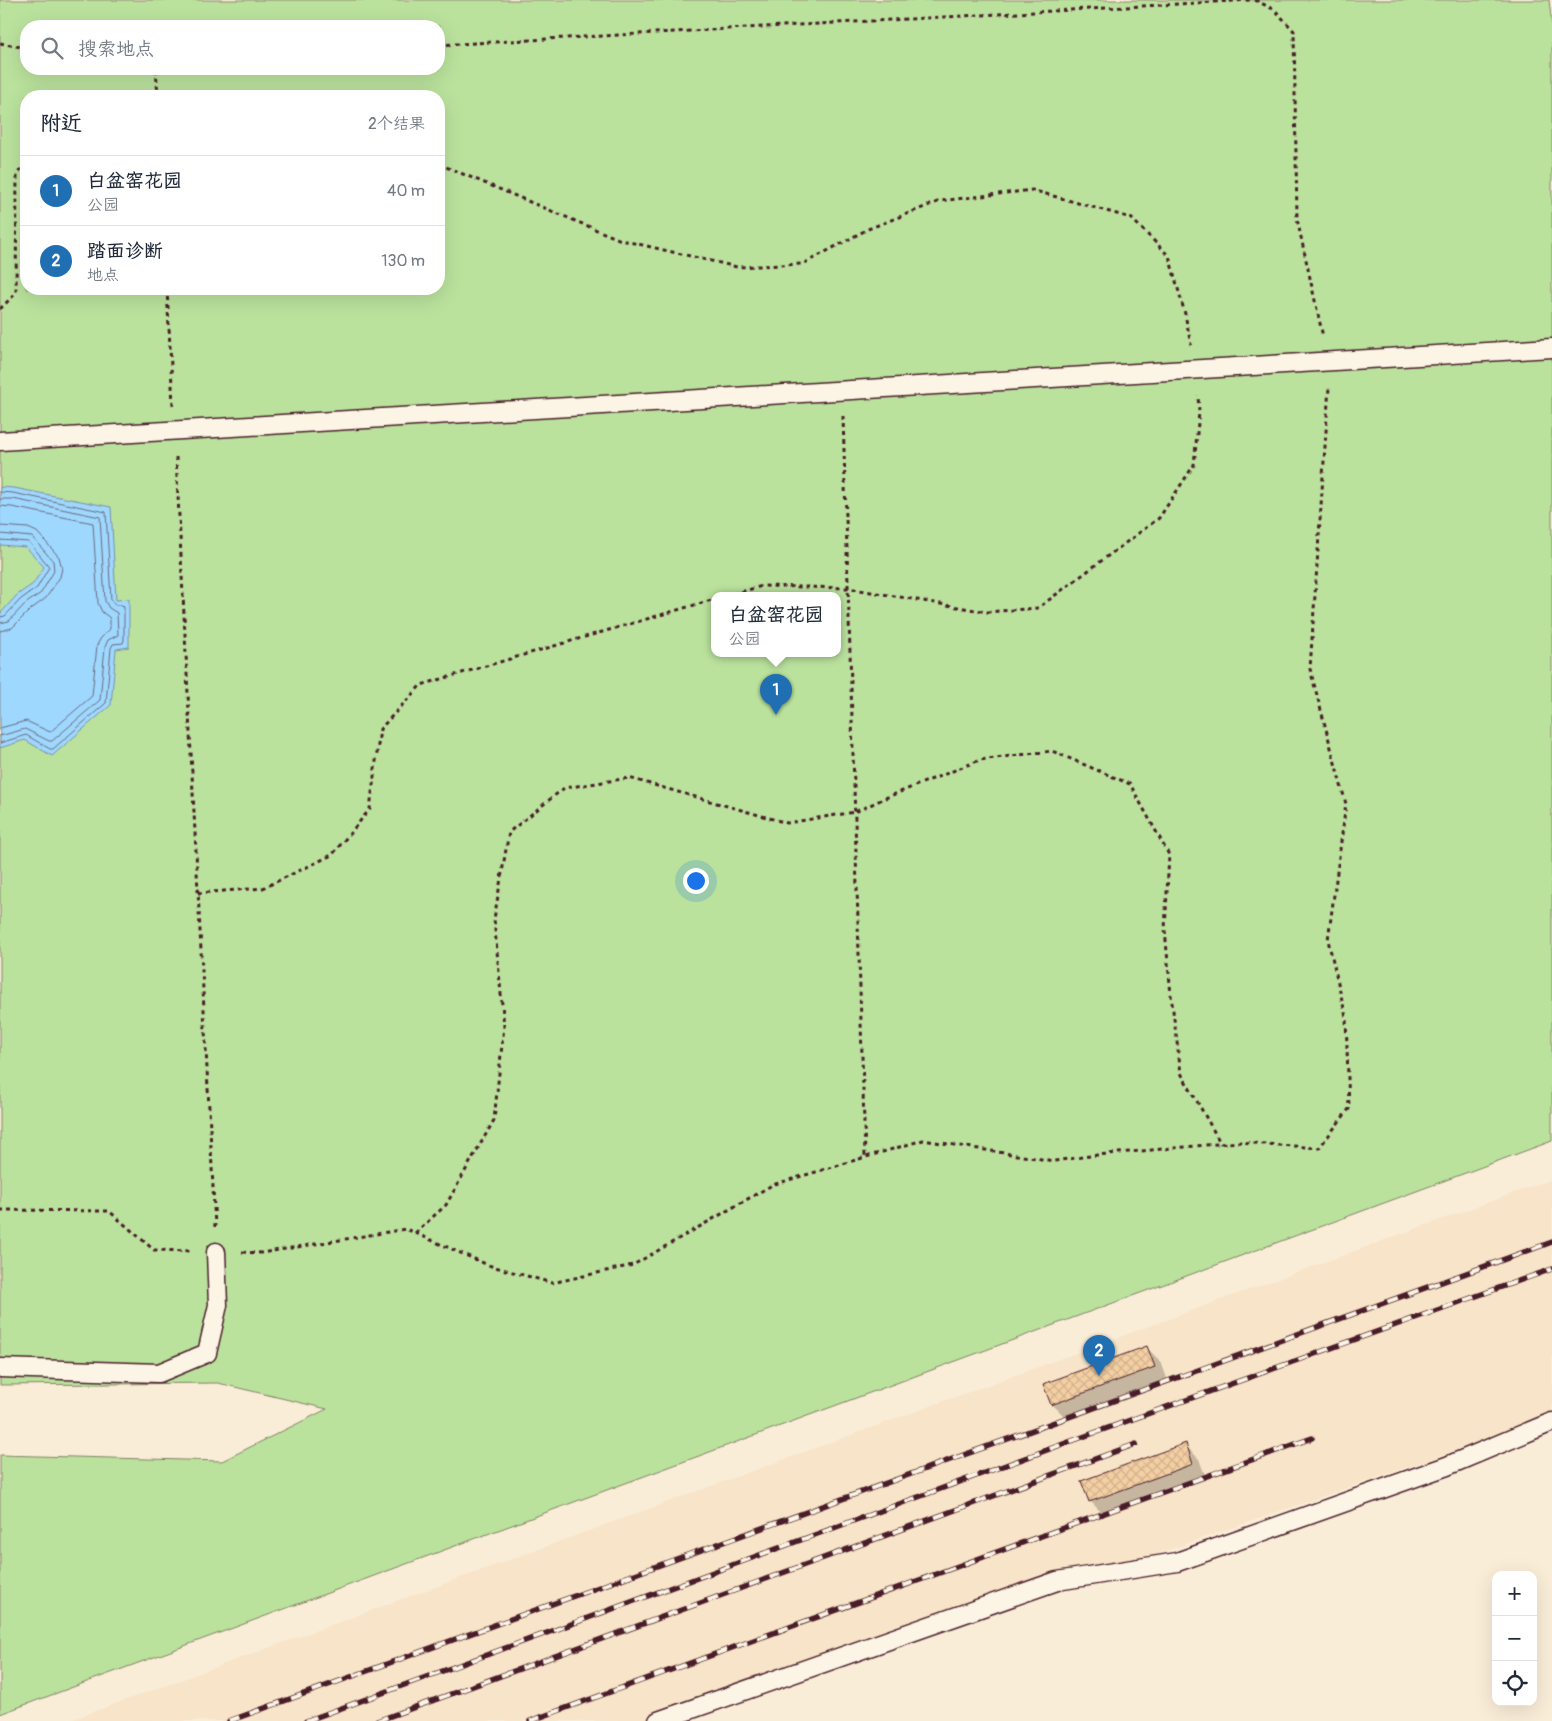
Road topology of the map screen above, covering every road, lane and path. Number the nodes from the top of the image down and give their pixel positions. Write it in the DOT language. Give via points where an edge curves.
graph roads {
  1 [pos="1251,0"];
  2 [pos="1255,0"];
  3 [pos="0,42"];
  4 [pos="445,45"];
  5 [pos="20,47"];
  6 [pos="156,75"];
  7 [pos="158,90"];
  8 [pos="20,170"];
  9 [pos="167,295"];
  10 [pos="0,309"];
  11 [pos="1552,348"];
  12 [pos="1328,361"];
  13 [pos="842,390"];
  14 [pos="174,431"];
  15 [pos="0,441"];
  16 [pos="711,600"];
  17 [pos="855,812"];
  18 [pos="198,893"];
  19 [pos="1221,1144"];
  20 [pos="865,1157"];
  21 [pos="0,1210"];
  22 [pos="415,1233"];
  23 [pos="216,1252"];
  24 [pos="0,1368"];
  25 [pos="1552,1422"];
  26 [pos="658,1721"];
  1 -- 4 [label="path"];
  2 -- 12 [label="path" via="1275,10 1294,32 1297,219"];
  3 -- 5 [label="path"];
  6 -- 7 [label="path"];
  8 -- 10 [label="path" via="17,174 16,293"];
  9 -- 14 [label="path"];
  11 -- 12 [label="lane"];
  12 -- 13 [label="lane"];
  12 -- 19 [label="path" via="1310,669 1346,804 1328,940 1346,1017 1350,1109 1319,1148 1239,1142"];
  13 -- 14 [label="lane"];
  13 -- 17 [label="path"];
  14 -- 15 [label="lane"];
  14 -- 18 [label="path"];
  16 -- 18 [label="path" via="421,685 380,729 370,809 332,855 263,888"];
  17 -- 19 [label="path" via="980,760 1052,751 1130,784 1169,855 1165,930 1181,1073"];
  17 -- 20 [label="path"];
  17 -- 22 [label="path" via="787,823 629,778 564,788 509,832 494,919 504,1026 494,1120 446,1205"];
  18 -- 23 [label="path"];
  19 -- 20 [label="path" via="1054,1161 922,1140"];
  20 -- 22 [label="path" via="772,1185 633,1266 552,1283 488,1265"];
  21 -- 23 [label="path" via="109,1212 154,1250"];
  22 -- 23 [label="path" via="406,1229 261,1253"];
  23 -- 24 [label="lane" via="218,1305 207,1353 159,1373"];
  25 -- 26 [label="lane" via="1447,1466 1177,1562 1057,1581"];
}
